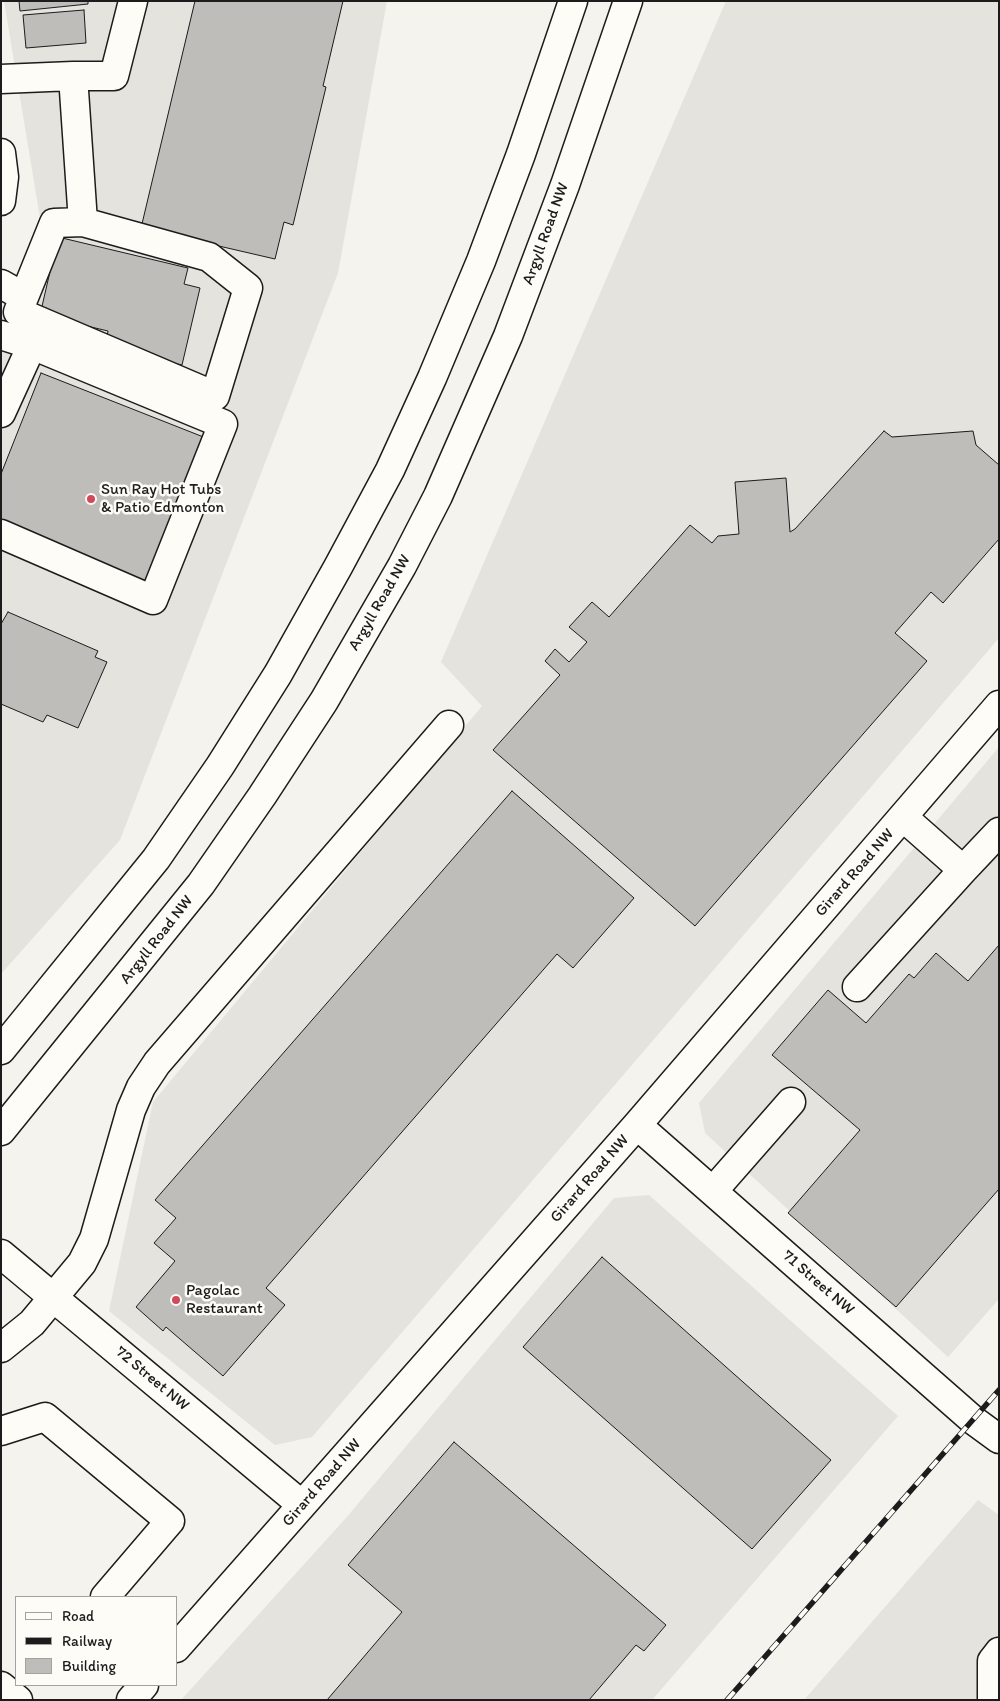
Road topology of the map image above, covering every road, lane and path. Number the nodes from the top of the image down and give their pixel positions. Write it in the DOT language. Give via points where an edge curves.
graph roads {
  1 [pos="133,1"];
  2 [pos="550,1"];
  3 [pos="573,1"];
  4 [pos="628,1"];
  5 [pos="564,28"];
  6 [pos="74,76"];
  7 [pos="1,79"];
  8 [pos="1,153"];
  9 [pos="1,201"];
  10 [pos="83,222"];
  11 [pos="13,290"];
  12 [pos="1,335"];
  13 [pos="32,345"];
  14 [pos="1,413"];
  15 [pos="1,534"];
  16 [pos="999,705"];
  17 [pos="449,725"];
  18 [pos="903,817"];
  19 [pos="999,832"];
  20 [pos="963,870"];
  21 [pos="857,987"];
  22 [pos="1,1050"];
  23 [pos="791,1102"];
  24 [pos="638,1125"];
  25 [pos="1,1132"];
  26 [pos="713,1190"];
  27 [pos="1,1254"];
  28 [pos="54,1298"];
  29 [pos="1,1348"];
  30 [pos="1,1431"];
  31 [pos="999,1439"];
  32 [pos="302,1505"];
  33 [pos="106,1596"];
  34 [pos="178,1646"];
  35 [pos="999,1652"];
  36 [pos="1,1686"];
  37 [pos="29,1686"];
  38 [pos="143,1686"];
  39 [pos="18,1700"];
  40 [pos="131,1700"];
  41 [pos="992,1700"];
  1 -- 6 [label="street" via="114,76"];
  2 -- 5 [label="street"];
  3 -- 5 [label="street"];
  4 -- 25 [label="street, Argyll Road NW" via="565,185 508,336 438,496 402,566 324,701 200,884"];
  5 -- 22 [label="street" via="484,252 432,378 390,470 338,566 278,674 167,843"];
  6 -- 7 [label="street"];
  6 -- 10 [label="street"];
  8 -- 9 [label="street" via="4,177"];
  10 -- 11 [label="street" via="54,223"];
  10 -- 11 [label="street" via="209,257 248,288 215,396 18,312"];
  12 -- 13 [label="street"];
  13 -- 14 [label="street"];
  13 -- 15 [label="street" via="223,424 154,600"];
  16 -- 18 [label="street, Girard Road NW"];
  17 -- 28 [label="street" via="157,1063 131,1110 94,1239 82,1263"];
  18 -- 20 [label="street"];
  18 -- 24 [label="street, Girard Road NW"];
  19 -- 20 [label="street"];
  20 -- 21 [label="street"];
  23 -- 26 [label="street"];
  24 -- 26 [label="street, 71 Street NW"];
  24 -- 32 [label="street, Girard Road NW"];
  26 -- 31 [label="street, 71 Street NW" via="973,1420"];
  27 -- 28 [label="street, 72 Street NW"];
  28 -- 29 [label="street" via="32,1323"];
  28 -- 32 [label="street, 72 Street NW"];
  30 -- 33 [label="street" via="45,1417 170,1521"];
  32 -- 34 [label="street, Girard Road NW"];
  35 -- 41 [label="street" via="992,1661"];
  36 -- 39 [label="street"];
  37 -- 39 [label="street"];
  38 -- 40 [label="street"];
}
